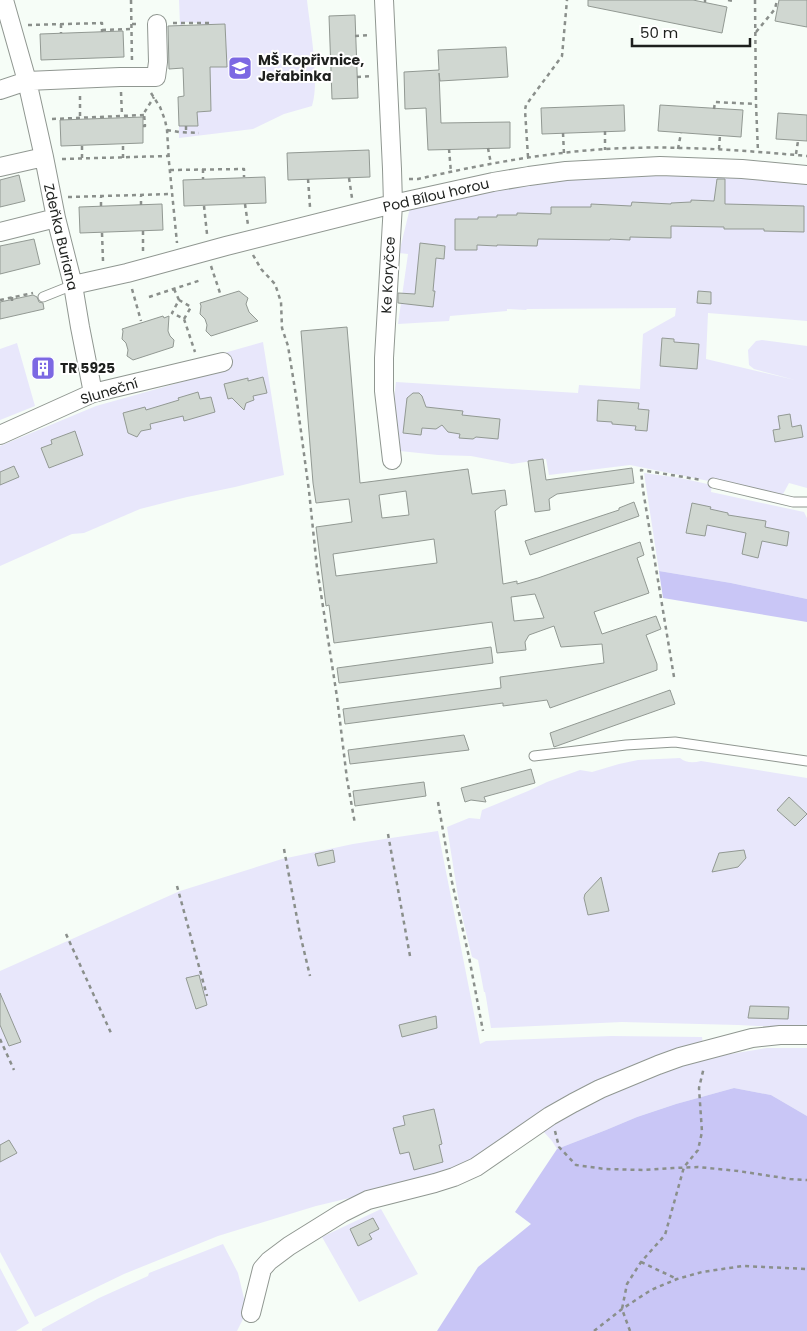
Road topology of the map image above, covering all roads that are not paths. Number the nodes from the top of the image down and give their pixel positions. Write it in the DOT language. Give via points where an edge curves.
graph roads {
  1 [pos="4,0"];
  2 [pos="384,0"];
  3 [pos="157,24"];
  4 [pos="26,81"];
  5 [pos="0,90"];
  6 [pos="44,157"];
  7 [pos="0,167"];
  8 [pos="807,176"];
  9 [pos="393,204"];
  10 [pos="56,218"];
  11 [pos="0,232"];
  12 [pos="73,285"];
  13 [pos="43,297"];
  14 [pos="223,362"];
  15 [pos="94,393"];
  16 [pos="0,435"];
  17 [pos="392,460"];
  18 [pos="713,483"];
  19 [pos="807,502"];
  20 [pos="534,756"];
  21 [pos="807,761"];
  22 [pos="807,1035"];
  23 [pos="250,1313"];
  1 -- 4 [label="street, Zdeňka Buriana"];
  2 -- 9 [label="street, Ke Koryčce"];
  3 -- 4 [label="street" via="156,77"];
  4 -- 5 [label="street"];
  4 -- 6 [label="street, Zdeňka Buriana"];
  6 -- 7 [label="street"];
  6 -- 10 [label="street, Zdeňka Buriana"];
  8 -- 9 [label="street, Pod Bílou horou" via="660,166 566,171"];
  9 -- 12 [label="street, Pod Bílou horou"];
  9 -- 17 [label="street, Ke Koryčce" via="384,358 384,391"];
  10 -- 11 [label="street"];
  10 -- 12 [label="street, Zdeňka Buriana"];
  12 -- 13 [label="lane"];
  12 -- 15 [label="street, Zdeňka Buriana"];
  14 -- 15 [label="street, Sluneční"];
  15 -- 16 [label="street, Sluneční"];
  18 -- 19 [label="lane" via="793,502"];
  20 -- 21 [label="lane" via="675,742"];
  22 -- 23 [label="street" via="752,1038 665,1063 600,1089 550,1116 476,1167 435,1184 368,1200 342,1213 269,1261 262,1269"];
}
